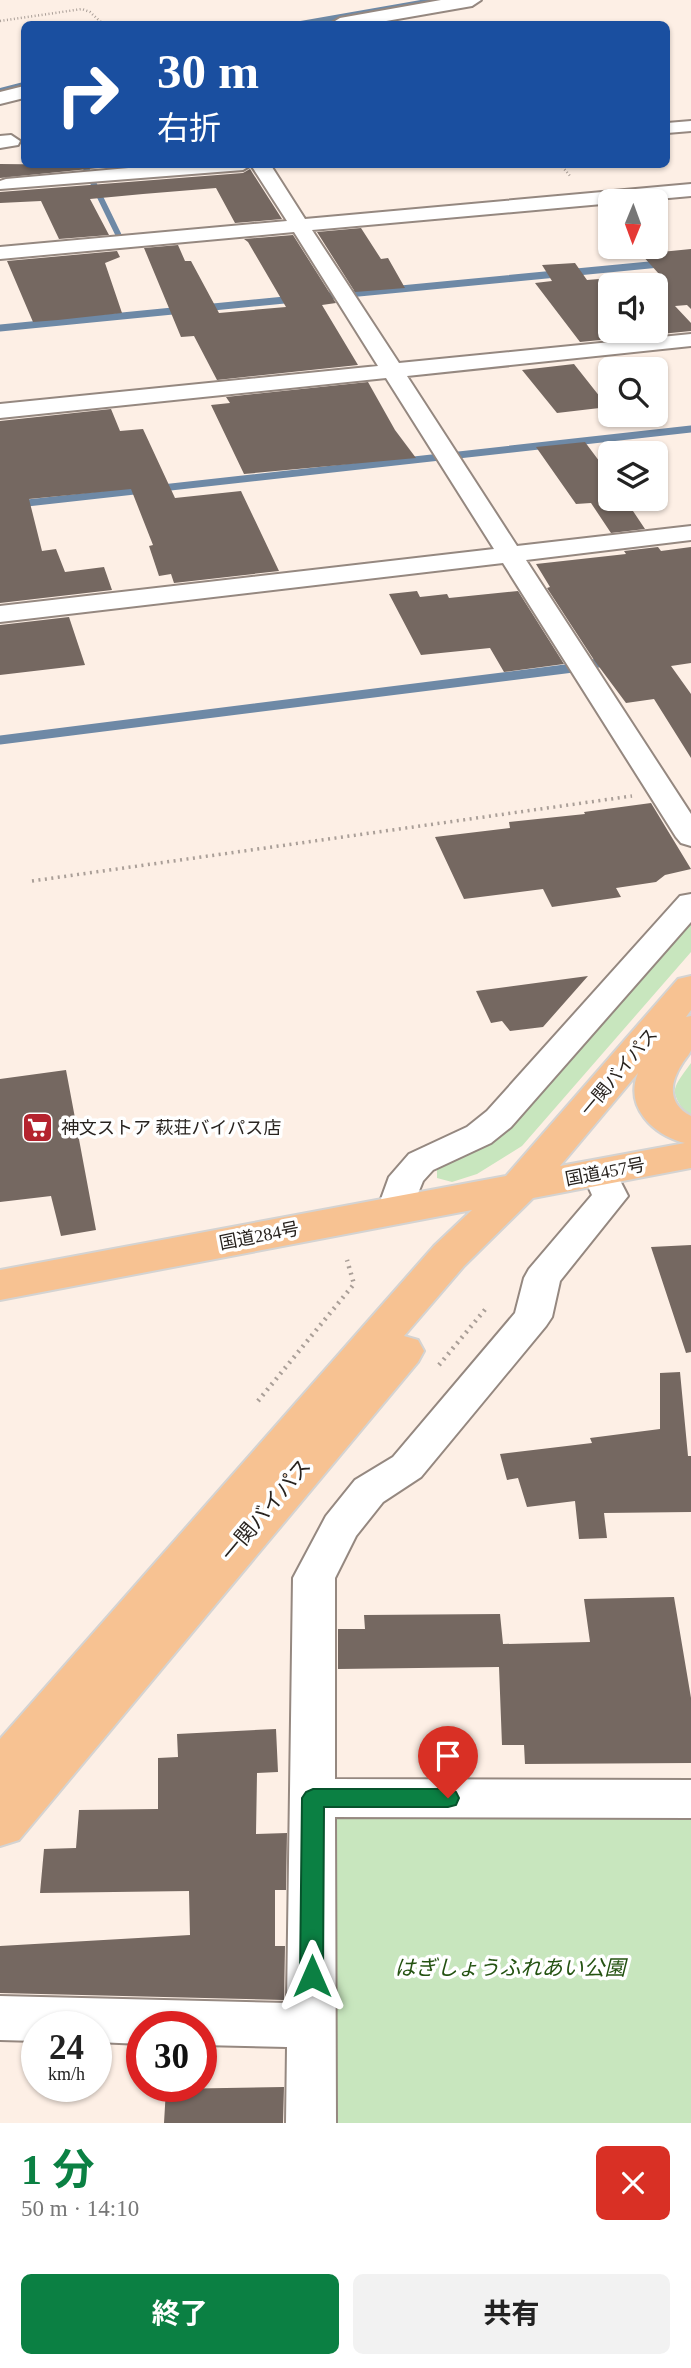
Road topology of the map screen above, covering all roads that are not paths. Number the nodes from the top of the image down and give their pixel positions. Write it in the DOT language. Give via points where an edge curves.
graph roads {
  1 [pos="472,0"];
  2 [pos="446,2"];
  3 [pos="354,21"];
  4 [pos="21,93"];
  5 [pos="0,98"];
  6 [pos="691,126"];
  7 [pos="670,128"];
  8 [pos="198,168"];
  9 [pos="263,168"];
  10 [pos="6,185"];
  11 [pos="691,190"];
  12 [pos="300,226"];
  13 [pos="0,253"];
  14 [pos="691,340"];
  15 [pos="393,371"];
  16 [pos="0,411"];
  17 [pos="691,533"];
  18 [pos="511,554"];
  19 [pos="0,614"];
  20 [pos="691,837"];
  21 [pos="691,903"];
  22 [pos="691,988"];
  23 [pos="691,1026"];
  24 [pos="691,1132"];
  25 [pos="691,1155"];
  26 [pos="600,1173"];
  27 [pos="519,1188"];
  28 [pos="395,1210"];
  29 [pos="0,1285"];
  30 [pos="0,1775"];
  31 [pos="313,1798"];
  32 [pos="691,1799"];
  33 [pos="0,1824"];
  34 [pos="0,2018"];
  35 [pos="311,2026"];
  36 [pos="310,2123"];
  1 -- 2 [label="street"];
  2 -- 3 [label="street"];
  4 -- 5 [label="street"];
  6 -- 7 [label="street"];
  8 -- 10 [label="street"];
  9 -- 12 [label="street"];
  11 -- 12 [label="street"];
  12 -- 13 [label="street"];
  12 -- 15 [label="street"];
  14 -- 15 [label="street"];
  15 -- 16 [label="street"];
  15 -- 18 [label="street"];
  17 -- 18 [label="street"];
  18 -- 19 [label="street"];
  18 -- 20 [label="street"];
  21 -- 28 [label="street" via="499,1119 479,1135 421,1162 407,1177"];
  22 -- 27 [label="highway, 一関バイパス"];
  23 -- 24 [label="highway" via="658,1068 651,1087 663,1115"];
  25 -- 26 [label="highway, 国道457号"];
  26 -- 27 [label="highway, 国道457号"];
  26 -- 31 [label="street" via="610,1196 542,1278 533,1317 407,1467 369,1491 340,1527 314,1578"];
  27 -- 28 [label="highway, 国道284号"];
  27 -- 30 [label="highway, 一関バイパス" via="449,1256"];
  27 -- 33 [label="highway, 一関バイパス" via="475,1265"];
  28 -- 29 [label="highway, 国道284号"];
  31 -- 32 [label="street"];
  31 -- 35 [label="street"];
  34 -- 35 [label="street"];
  35 -- 36 [label="street"];
}
